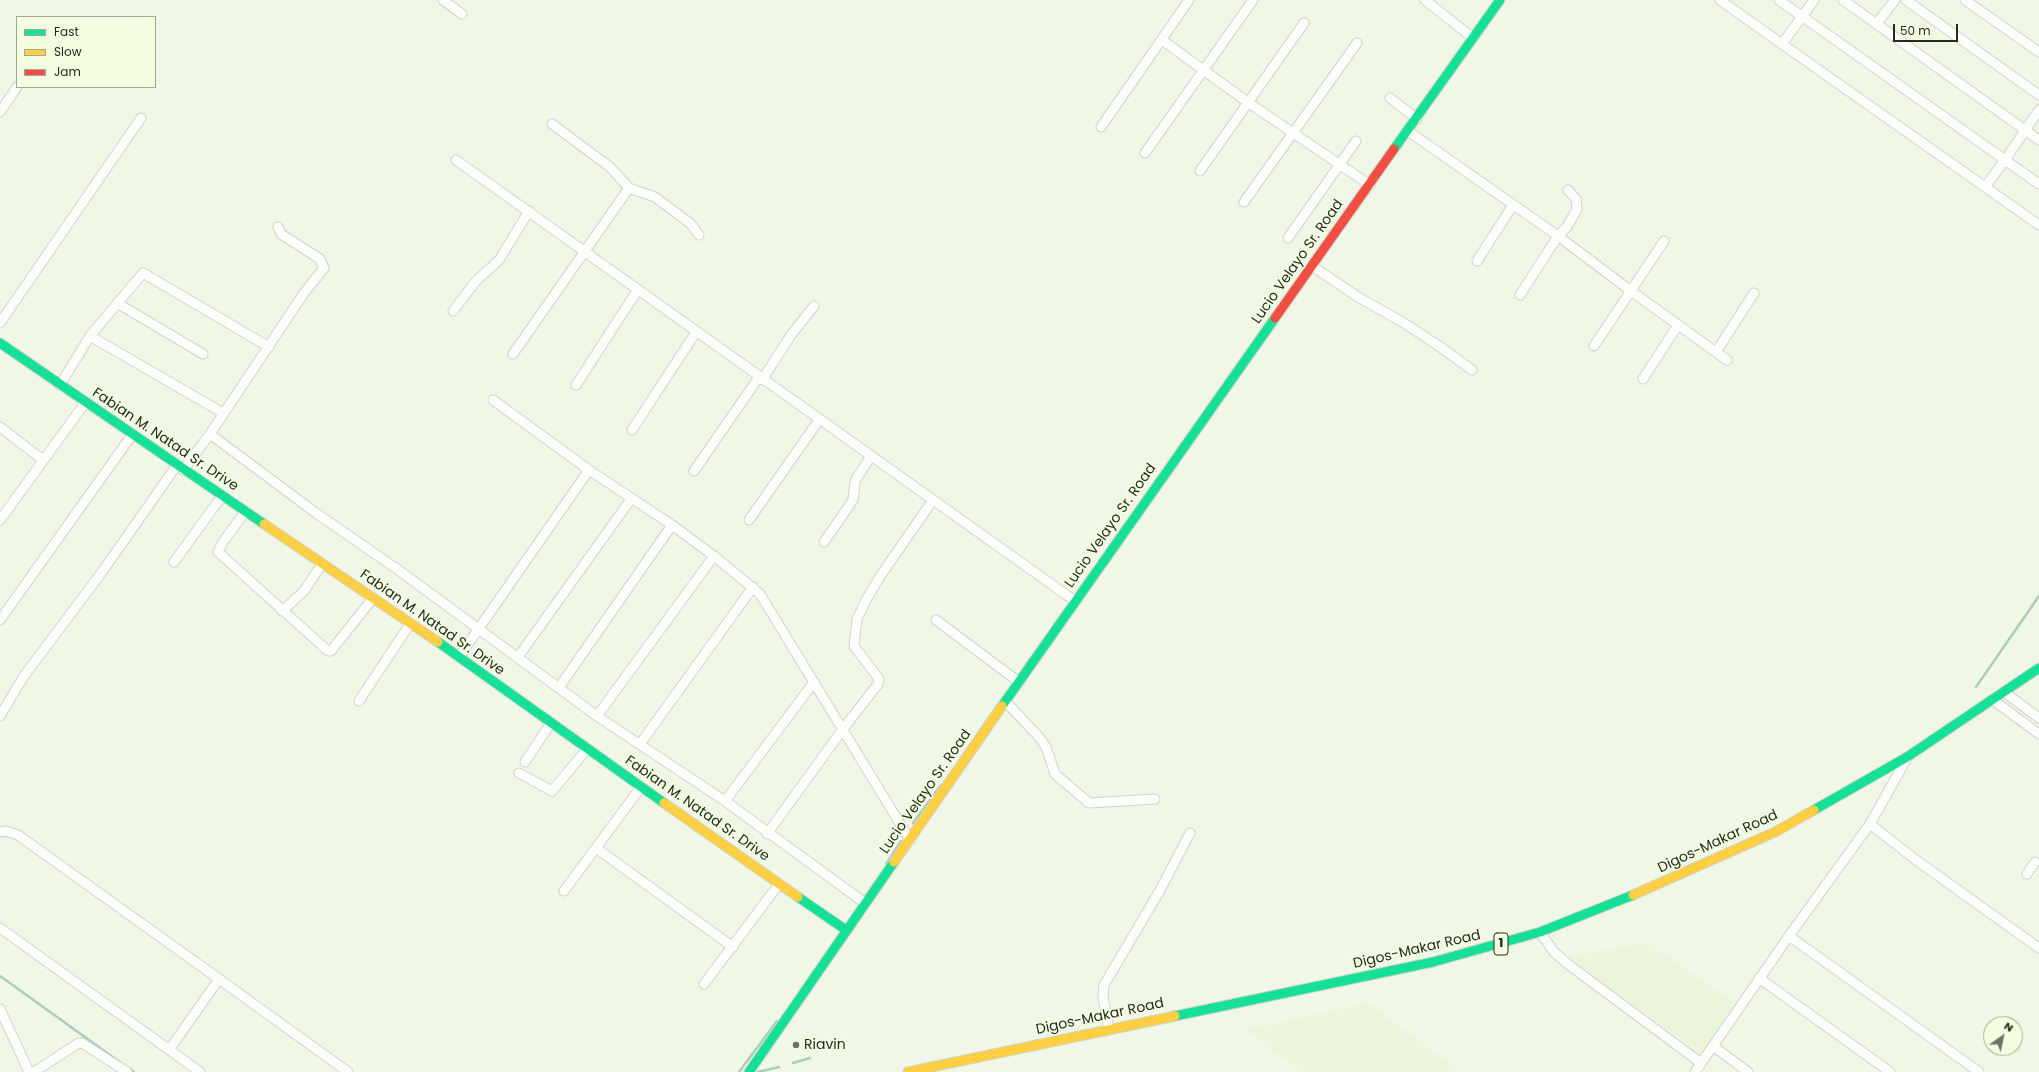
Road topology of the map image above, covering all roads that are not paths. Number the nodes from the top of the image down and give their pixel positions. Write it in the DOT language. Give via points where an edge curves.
graph roads {
  1 [pos="443,0"];
  2 [pos="1189,0"];
  3 [pos="1253,0"];
  4 [pos="1425,0"];
  5 [pos="1500,0"];
  6 [pos="1720,0"];
  7 [pos="1779,0"];
  8 [pos="1814,0"];
  9 [pos="1844,0"];
  10 [pos="1894,0"];
  11 [pos="1906,0"];
  12 [pos="1965,0"];
  13 [pos="462,14"];
  14 [pos="1802,16"];
  15 [pos="1304,23"];
  16 [pos="1877,24"];
  17 [pos="1473,38"];
  18 [pos="1162,40"];
  19 [pos="1357,43"];
  20 [pos="1782,44"];
  21 [pos="2039,52"];
  22 [pos="1204,71"];
  23 [pos="16,88"];
  24 [pos="2039,95"];
  25 [pos="1390,98"];
  26 [pos="1249,103"];
  27 [pos="2039,110"];
  28 [pos="0,112"];
  29 [pos="141,118"];
  30 [pos="1417,119"];
  31 [pos="552,124"];
  32 [pos="1101,127"];
  33 [pos="2026,130"];
  34 [pos="1408,131"];
  35 [pos="1294,134"];
  36 [pos="2039,140"];
  37 [pos="1356,141"];
  38 [pos="1145,153"];
  39 [pos="456,160"];
  40 [pos="2005,160"];
  41 [pos="1339,165"];
  42 [pos="1200,171"];
  43 [pos="2039,184"];
  44 [pos="1370,185"];
  45 [pos="1986,187"];
  46 [pos="629,188"];
  47 [pos="1568,190"];
  48 [pos="1244,202"];
  49 [pos="1513,205"];
  50 [pos="529,211"];
  51 [pos="2039,225"];
  52 [pos="278,227"];
  53 [pos="698,235"];
  54 [pos="1558,236"];
  55 [pos="1288,238"];
  56 [pos="1664,241"];
  57 [pos="583,252"];
  58 [pos="1477,261"];
  59 [pos="1312,266"];
  60 [pos="637,291"];
  61 [pos="1631,291"];
  62 [pos="1754,293"];
  63 [pos="1520,295"];
  64 [pos="117,303"];
  65 [pos="814,306"];
  66 [pos="453,311"];
  67 [pos="0,323"];
  68 [pos="1678,325"];
  69 [pos="696,332"];
  70 [pos="90,336"];
  71 [pos="0,343"];
  72 [pos="1594,346"];
  73 [pos="269,347"];
  74 [pos="1716,352"];
  75 [pos="203,354"];
  76 [pos="513,354"];
  77 [pos="1728,360"];
  78 [pos="1472,370"];
  79 [pos="760,378"];
  80 [pos="1643,379"];
  81 [pos="60,385"];
  82 [pos="576,385"];
  83 [pos="493,400"];
  84 [pos="85,402"];
  85 [pos="224,413"];
  86 [pos="819,420"];
  87 [pos="0,427"];
  88 [pos="632,430"];
  89 [pos="210,434"];
  90 [pos="132,435"];
  91 [pos="871,456"];
  92 [pos="43,460"];
  93 [pos="180,468"];
  94 [pos="589,470"];
  95 [pos="694,471"];
  96 [pos="222,496"];
  97 [pos="631,499"];
  98 [pos="933,500"];
  99 [pos="245,512"];
  100 [pos="2,514"];
  101 [pos="749,520"];
  102 [pos="672,525"];
  103 [pos="824,542"];
  104 [pos="714,556"];
  105 [pos="174,562"];
  106 [pos="322,564"];
  107 [pos="753,587"];
  108 [pos="372,598"];
  109 [pos="1075,601"];
  110 [pos="282,611"];
  111 [pos="0,620"];
  112 [pos="936,620"];
  113 [pos="410,624"];
  114 [pos="478,630"];
  115 [pos="518,656"];
  116 [pos="459,657"];
  117 [pos="2039,668"];
  118 [pos="814,682"];
  119 [pos="1019,682"];
  120 [pos="560,686"];
  121 [pos="2004,692"];
  122 [pos="1993,700"];
  123 [pos="359,701"];
  124 [pos="1006,702"];
  125 [pos="0,716"];
  126 [pos="598,716"];
  127 [pos="2039,718"];
  128 [pos="551,723"];
  129 [pos="842,729"];
  130 [pos="2039,734"];
  131 [pos="640,744"];
  132 [pos="587,748"];
  133 [pos="1907,757"];
  134 [pos="525,762"];
  135 [pos="519,774"];
  136 [pos="641,788"];
  137 [pos="1155,799"];
  138 [pos="725,801"];
  139 [pos="1870,824"];
  140 [pos="0,832"];
  141 [pos="1190,833"];
  142 [pos="767,834"];
  143 [pos="910,840"];
  144 [pos="596,848"];
  145 [pos="2038,861"];
  146 [pos="2027,874"];
  147 [pos="779,884"];
  148 [pos="564,891"];
  149 [pos="865,903"];
  150 [pos="0,928"];
  151 [pos="846,930"];
  152 [pos="1540,932"];
  153 [pos="1789,936"];
  154 [pos="733,947"];
  155 [pos="2039,948"];
  156 [pos="1760,978"];
  157 [pos="219,979"];
  158 [pos="704,984"];
  159 [pos="0,1010"];
  160 [pos="1109,1030"];
  161 [pos="1713,1046"];
  162 [pos="169,1050"];
  163 [pos="1701,1063"];
  164 [pos="946,1068"];
  165 [pos="29,1072"];
  166 [pos="34,1072"];
  167 [pos="127,1072"];
  168 [pos="200,1072"];
  169 [pos="348,1072"];
  170 [pos="749,1072"];
  171 [pos="908,1072"];
  172 [pos="1695,1072"];
  173 [pos="1748,1072"];
  174 [pos="1890,1072"];
  175 [pos="1979,1072"];
  1 -- 13 [label="street"];
  2 -- 18 [label="street"];
  3 -- 22 [label="street"];
  4 -- 17 [label="street"];
  5 -- 17 [label="main road, Lucio Velayo Sr. Road"];
  6 -- 20 [label="street"];
  7 -- 14 [label="street"];
  8 -- 14 [label="street"];
  9 -- 16 [label="street"];
  10 -- 16 [label="street"];
  11 -- 24 [label="street"];
  12 -- 21 [label="street"];
  14 -- 20 [label="street"];
  14 -- 40 [label="street"];
  15 -- 26 [label="street"];
  16 -- 33 [label="street"];
  17 -- 30 [label="main road, Lucio Velayo Sr. Road"];
  18 -- 22 [label="street"];
  18 -- 32 [label="street"];
  19 -- 35 [label="street"];
  20 -- 45 [label="street"];
  22 -- 26 [label="street"];
  22 -- 38 [label="street"];
  23 -- 28 [label="street"];
  25 -- 30 [label="street"];
  26 -- 35 [label="street"];
  26 -- 42 [label="street"];
  27 -- 33 [label="street"];
  29 -- 67 [label="street"];
  30 -- 34 [label="main road, Lucio Velayo Sr. Road"];
  31 -- 46 [label="street" via="610,167"];
  33 -- 36 [label="street"];
  33 -- 40 [label="street"];
  34 -- 44 [label="main road, Lucio Velayo Sr. Road"];
  34 -- 49 [label="street"];
  35 -- 41 [label="street"];
  35 -- 48 [label="street"];
  37 -- 41 [label="street"];
  39 -- 50 [label="street"];
  40 -- 43 [label="street"];
  40 -- 45 [label="street"];
  41 -- 44 [label="street"];
  41 -- 55 [label="street"];
  44 -- 59 [label="main road, Lucio Velayo Sr. Road"];
  45 -- 51 [label="street"];
  46 -- 53 [label="street" via="655,197 691,224"];
  46 -- 57 [label="street"];
  47 -- 54 [label="street" via="1576,199 1577,209 1567,227"];
  49 -- 54 [label="street"];
  49 -- 58 [label="street"];
  50 -- 57 [label="street"];
  50 -- 66 [label="street" via="499,260 476,281"];
  52 -- 73 [label="street" via="281,234 320,259 324,268 304,293"];
  54 -- 61 [label="street"];
  54 -- 63 [label="street"];
  56 -- 61 [label="street"];
  57 -- 60 [label="street"];
  57 -- 76 [label="street"];
  59 -- 78 [label="street" via="1358,297 1404,323"];
  59 -- 109 [label="main road, Lucio Velayo Sr. Road"];
  60 -- 69 [label="street"];
  60 -- 82 [label="street"];
  61 -- 68 [label="street"];
  61 -- 72 [label="street"];
  62 -- 74 [label="street"];
  64 -- 70 [label="street"];
  64 -- 73 [label="street" via="143,273"];
  64 -- 75 [label="street"];
  65 -- 79 [label="street"];
  68 -- 74 [label="street"];
  68 -- 80 [label="street"];
  69 -- 79 [label="street"];
  69 -- 88 [label="street"];
  70 -- 81 [label="street"];
  70 -- 85 [label="street"];
  71 -- 81 [label="main road, Fabian M. Natad Sr. Drive"];
  73 -- 85 [label="street"];
  74 -- 77 [label="street"];
  79 -- 86 [label="street"];
  79 -- 95 [label="street"];
  81 -- 84 [label="main road, Fabian M. Natad Sr. Drive"];
  83 -- 94 [label="street"];
  84 -- 90 [label="main road, Fabian M. Natad Sr. Drive"];
  84 -- 92 [label="street"];
  85 -- 89 [label="street"];
  86 -- 91 [label="street"];
  86 -- 101 [label="street"];
  87 -- 92 [label="street"];
  89 -- 93 [label="street"];
  89 -- 114 [label="street"];
  90 -- 93 [label="main road, Fabian M. Natad Sr. Drive"];
  90 -- 111 [label="street"];
  91 -- 98 [label="street"];
  91 -- 103 [label="street" via="855,481 853,500"];
  92 -- 100 [label="street"];
  93 -- 96 [label="main road, Fabian M. Natad Sr. Drive"];
  93 -- 125 [label="street" via="24,676"];
  94 -- 97 [label="street"];
  94 -- 114 [label="street"];
  96 -- 99 [label="main road, Fabian M. Natad Sr. Drive"];
  96 -- 105 [label="street"];
  97 -- 102 [label="street"];
  97 -- 115 [label="street"];
  98 -- 109 [label="street"];
  98 -- 129 [label="street" via="881,575 857,619 854,646 879,681"];
  99 -- 106 [label="main road, Fabian M. Natad Sr. Drive"];
  99 -- 110 [label="street" via="218,552"];
  102 -- 104 [label="street"];
  102 -- 120 [label="street"];
  104 -- 107 [label="street"];
  104 -- 126 [label="street"];
  106 -- 108 [label="main road, Fabian M. Natad Sr. Drive"];
  106 -- 110 [label="street" via="304,592"];
  107 -- 118 [label="street" via="760,594"];
  107 -- 131 [label="street"];
  108 -- 110 [label="street" via="330,652"];
  108 -- 113 [label="main road, Fabian M. Natad Sr. Drive"];
  109 -- 119 [label="main road, Lucio Velayo Sr. Road"];
  112 -- 119 [label="street"];
  113 -- 116 [label="main road, Fabian M. Natad Sr. Drive"];
  113 -- 123 [label="street"];
  114 -- 115 [label="street"];
  114 -- 116 [label="street"];
  115 -- 120 [label="street"];
  116 -- 128 [label="main road, Fabian M. Natad Sr. Drive"];
  117 -- 121 [label="main road, Digos-Makar Road / 1"];
  118 -- 129 [label="street"];
  118 -- 138 [label="street"];
  119 -- 124 [label="main road, Lucio Velayo Sr. Road"];
  120 -- 126 [label="street"];
  121 -- 122 [label="main road, Digos-Makar Road / 1"];
  121 -- 127 [label="street"];
  122 -- 130 [label="street"];
  122 -- 133 [label="main road, Digos-Makar Road / 1"];
  124 -- 137 [label="street" via="1039,736 1056,774 1091,804"];
  124 -- 143 [label="main road, Lucio Velayo Sr. Road"];
  126 -- 131 [label="street"];
  128 -- 132 [label="main road, Fabian M. Natad Sr. Drive"];
  128 -- 134 [label="street"];
  129 -- 142 [label="street"];
  129 -- 143 [label="street"];
  131 -- 138 [label="street"];
  132 -- 135 [label="street" via="552,791"];
  132 -- 136 [label="main road, Fabian M. Natad Sr. Drive"];
  133 -- 139 [label="street"];
  133 -- 152 [label="main road, Digos-Makar Road / 1" via="1775,832 1655,887"];
  136 -- 144 [label="street"];
  136 -- 147 [label="main road, Fabian M. Natad Sr. Drive"];
  138 -- 142 [label="street"];
  139 -- 153 [label="street"];
  139 -- 155 [label="street"];
  140 -- 157 [label="street" via="18,835"];
  141 -- 160 [label="street" via="1159,892 1104,985 1103,998"];
  142 -- 149 [label="street"];
  143 -- 149 [label="main road, Lucio Velayo Sr. Road"];
  144 -- 148 [label="street"];
  144 -- 154 [label="street"];
  145 -- 146 [label="street"];
  147 -- 151 [label="main road, Fabian M. Natad Sr. Drive"];
  147 -- 154 [label="street"];
  149 -- 151 [label="main road, Lucio Velayo Sr. Road"];
  150 -- 162 [label="street"];
  151 -- 170 [label="main road, Lucio Velayo Sr. Road"];
  152 -- 160 [label="main road, Digos-Makar Road / 1" via="1433,962"];
  152 -- 163 [label="street" via="1564,961"];
  153 -- 156 [label="street"];
  153 -- 175 [label="street"];
  154 -- 158 [label="street"];
  156 -- 161 [label="street"];
  156 -- 174 [label="street"];
  157 -- 162 [label="street"];
  157 -- 169 [label="street"];
  159 -- 165 [label="street"];
  160 -- 164 [label="main road, Digos-Makar Road / 1"];
  161 -- 163 [label="street"];
  161 -- 173 [label="street"];
  162 -- 168 [label="street"];
  163 -- 172 [label="street"];
  164 -- 171 [label="main road, Digos-Makar Road / 1"];
  166 -- 167 [label="street" via="82,1043"];
}
